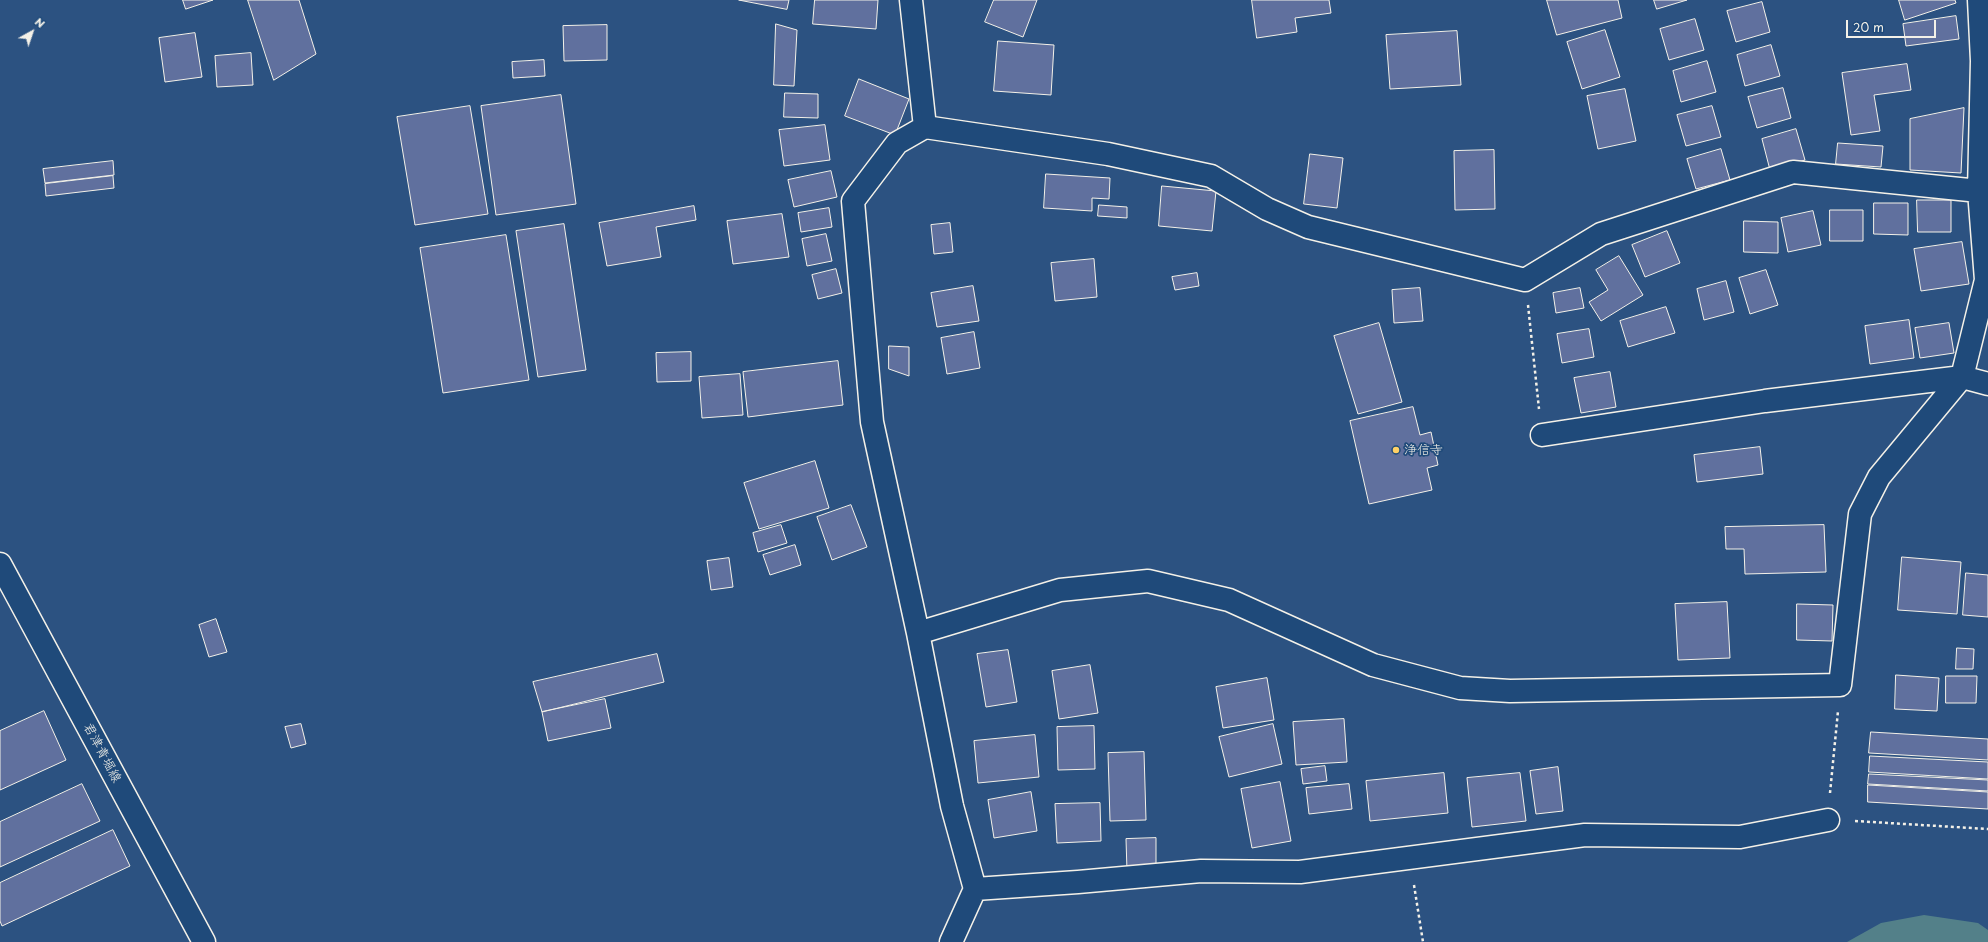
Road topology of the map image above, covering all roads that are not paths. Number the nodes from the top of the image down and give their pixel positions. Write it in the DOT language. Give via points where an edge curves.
graph roads {
  1 [pos="911,0"];
  2 [pos="1979,0"];
  3 [pos="925,127"];
  4 [pos="1979,191"];
  5 [pos="1962,377"];
  6 [pos="1988,384"];
  7 [pos="1542,435"];
  8 [pos="0,564"];
  9 [pos="918,633"];
  10 [pos="1828,820"];
  11 [pos="975,889"];
  12 [pos="204,942"];
  13 [pos="951,942"];
  1 -- 3 [label="street"];
  2 -- 4 [label="street" via="1982,61"];
  3 -- 4 [label="street" via="1108,154 1211,176 1267,208 1308,227 1525,280 1601,234 1793,172"];
  3 -- 9 [label="street" via="897,143 853,201 872,422"];
  4 -- 5 [label="street" via="1986,280"];
  5 -- 6 [label="street"];
  5 -- 7 [label="street" via="1766,401"];
  5 -- 9 [label="street" via="1879,478 1860,514 1840,685 1510,691 1460,688 1373,665 1229,600 1148,581 1060,590"];
  8 -- 12 [label="street, 君津青堀線"];
  9 -- 11 [label="street" via="952,806"];
  10 -- 11 [label="street" via="1740,838 1585,835 1300,872 1201,871"];
  11 -- 13 [label="street"];
}
